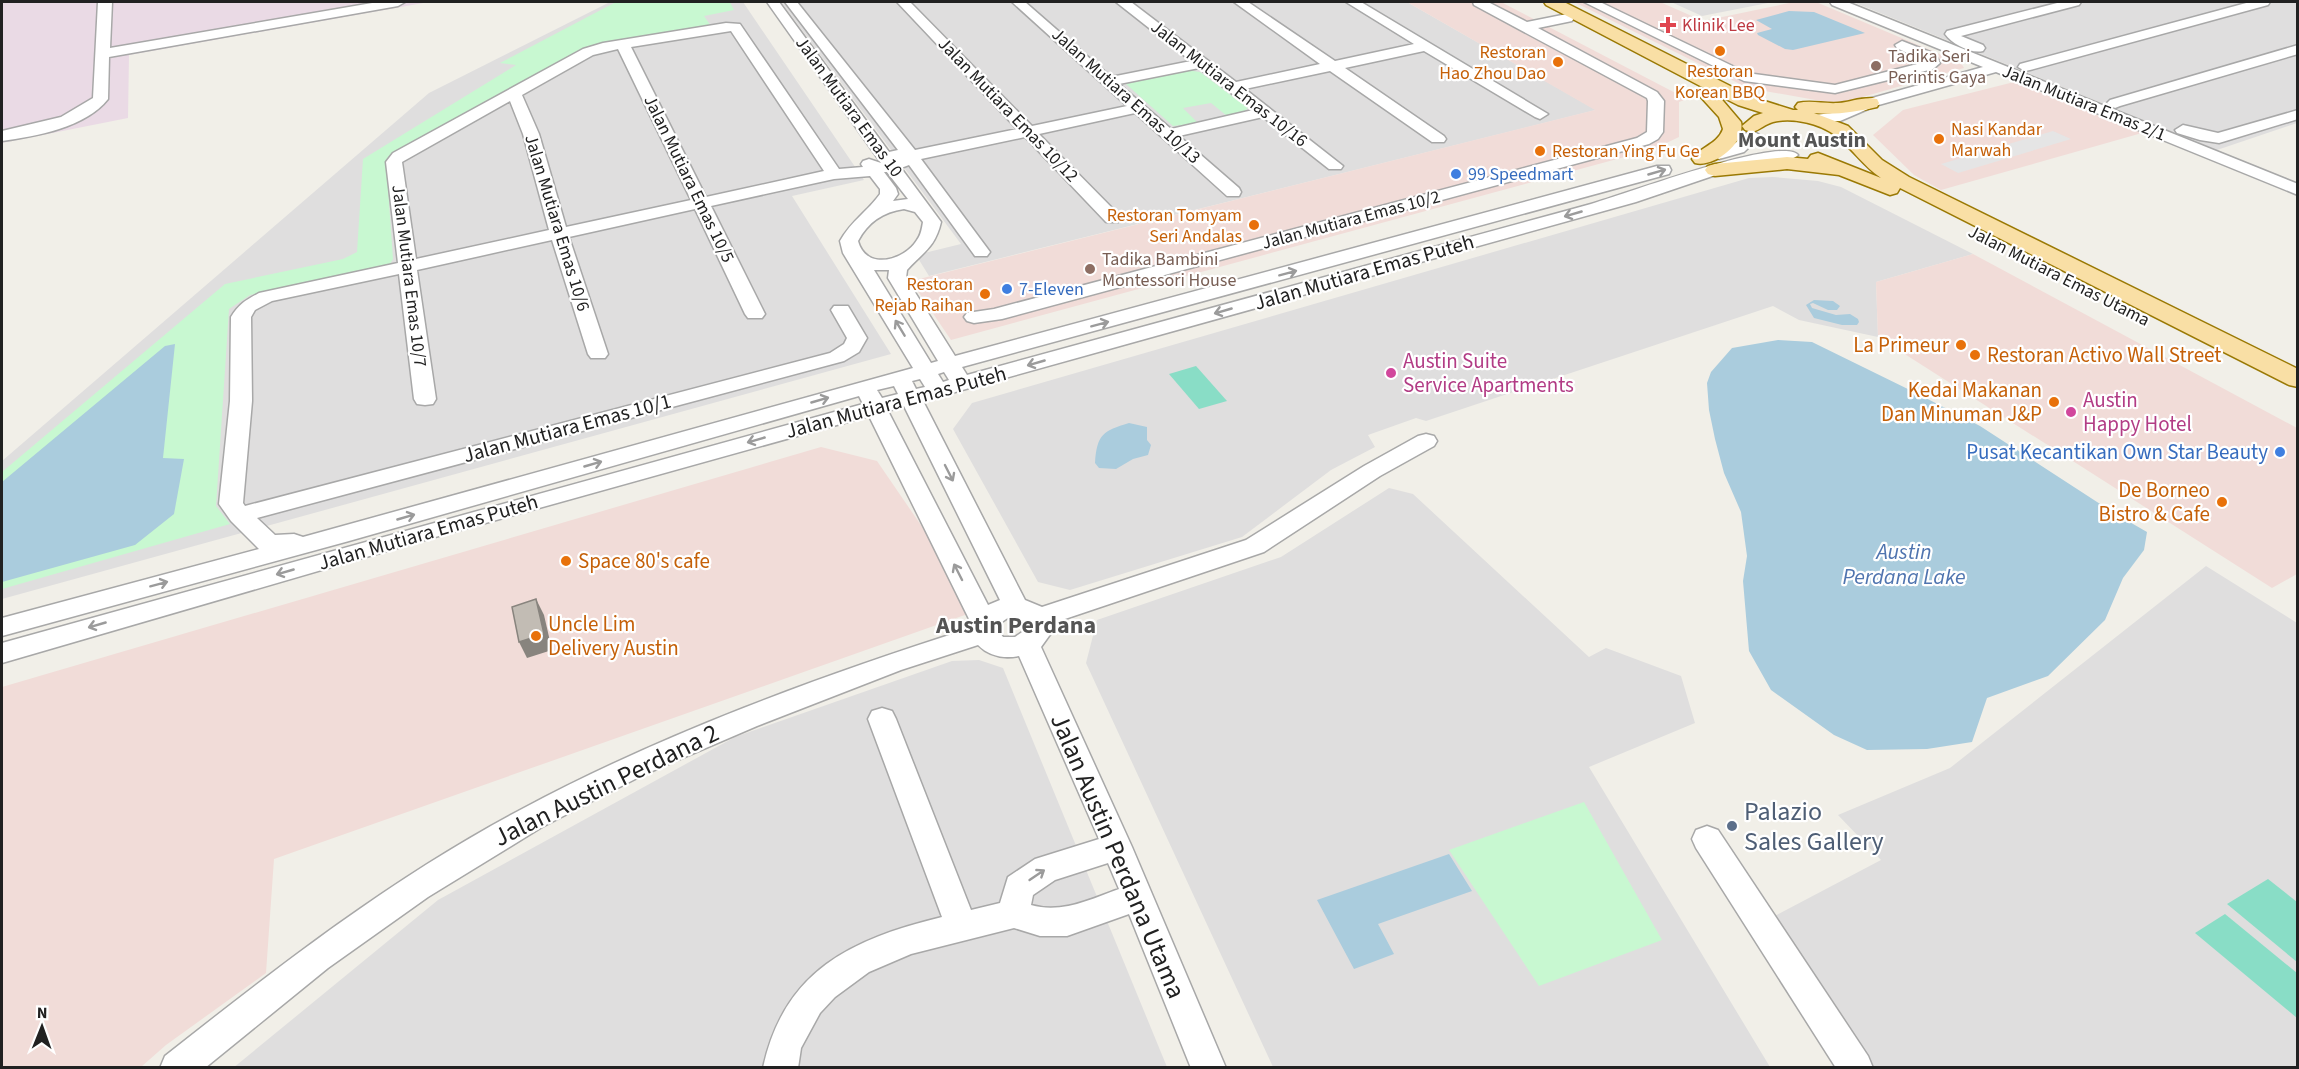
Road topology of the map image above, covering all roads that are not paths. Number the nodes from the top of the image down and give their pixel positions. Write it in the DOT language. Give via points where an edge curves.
graph roads {
  1 [pos="105,2"];
  2 [pos="398,2"];
  3 [pos="755,2"];
  4 [pos="773,2"];
  5 [pos="791,2"];
  6 [pos="903,2"];
  7 [pos="1018,2"];
  8 [pos="1123,2"];
  9 [pos="1240,2"];
  10 [pos="1353,2"];
  11 [pos="1479,2"];
  12 [pos="1535,2"];
  13 [pos="1591,2"];
  14 [pos="1837,2"];
  15 [pos="2074,2"];
  16 [pos="2263,2"];
  17 [pos="1562,10"];
  18 [pos="1609,10"];
  19 [pos="1595,23"];
  20 [pos="1525,27"];
  21 [pos="1916,34"];
  22 [pos="623,44"];
  23 [pos="1426,46"];
  24 [pos="2298,49"];
  25 [pos="102,54"];
  26 [pos="794,58"];
  27 [pos="1203,63"];
  28 [pos="1334,66"];
  29 [pos="1996,67"];
  30 [pos="2020,71"];
  31 [pos="1111,81"];
  32 [pos="1234,87"];
  33 [pos="1716,93"];
  34 [pos="514,94"];
  35 [pos="2115,103"];
  36 [pos="1140,108"];
  37 [pos="1266,112"];
  38 [pos="1540,114"];
  39 [pos="2298,114"];
  40 [pos="1804,118"];
  41 [pos="1865,124"];
  42 [pos="1030,131"];
  43 [pos="1752,131"];
  44 [pos="1169,134"];
  45 [pos="2,136"];
  46 [pos="1438,139"];
  47 [pos="911,156"];
  48 [pos="1791,156"];
  49 [pos="1818,159"];
  50 [pos="875,161"];
  51 [pos="1708,164"];
  52 [pos="1335,166"];
  53 [pos="834,174"];
  54 [pos="1892,183"];
  55 [pos="2298,190"];
  56 [pos="1233,192"];
  57 [pos="702,203"];
  58 [pos="877,211"];
  59 [pos="926,211"];
  60 [pos="1112,218"];
  61 [pos="1459,226"];
  62 [pos="559,233"];
  63 [pos="1478,240"];
  64 [pos="981,252"];
  65 [pos="858,259"];
  66 [pos="406,266"];
  67 [pos="901,269"];
  68 [pos="872,282"];
  69 [pos="841,310"];
  70 [pos="755,314"];
  71 [pos="974,316"];
  72 [pos="598,354"];
  73 [pos="945,356"];
  74 [pos="921,362"];
  75 [pos="900,378"];
  76 [pos="2298,379"];
  77 [pos="962,384"];
  78 [pos="866,387"];
  79 [pos="937,391"];
  80 [pos="910,398"];
  81 [pos="425,399"];
  82 [pos="2298,399"];
  83 [pos="874,407"];
  84 [pos="922,421"];
  85 [pos="812,425"];
  86 [pos="887,434"];
  87 [pos="1426,441"];
  88 [pos="239,515"];
  89 [pos="349,533"];
  90 [pos="1027,612"];
  91 [pos="2,627"];
  92 [pos="985,629"];
  93 [pos="1027,645"];
  94 [pos="2,653"];
  95 [pos="882,719"];
  96 [pos="1707,839"];
  97 [pos="1117,847"];
  98 [pos="1137,897"];
  99 [pos="1014,914"];
  100 [pos="962,928"];
  101 [pos="177,1068"];
  102 [pos="780,1068"];
  103 [pos="1209,1068"];
  104 [pos="1856,1068"];
  1 -- 25 [label="street"];
  2 -- 25 [label="street"];
  3 -- 26 [label="street, Jalan Mutiara Emas 10"];
  4 -- 50 [label="street, Jalan Mutiara Emas 10"];
  5 -- 47 [label="street"];
  6 -- 42 [label="street, Jalan Mutiara Emas 10/12"];
  7 -- 31 [label="street, Jalan Mutiara Emas 10/13"];
  8 -- 27 [label="street, Jalan Mutiara Emas 10/16"];
  9 -- 28 [label="street"];
  10 -- 23 [label="street"];
  11 -- 20 [label="street"];
  12 -- 17 [label="main road"];
  13 -- 18 [label="street"];
  14 -- 21 [label="street, Jalan Mutiara Emas 2/1"];
  15 -- 30 [label="street" via="1952,34"];
  16 -- 30 [label="street"];
  17 -- 18 [label="street"];
  17 -- 19 [label="main road"];
  17 -- 20 [label="street"];
  17 -- 33 [label="main road"];
  18 -- 19 [label="street" via="1595,16"];
  18 -- 21 [label="street" via="1744,77 1828,89 1851,87 1933,63 1930,57 1892,40"];
  19 -- 33 [label="main road"];
  20 -- 71 [label="street, Jalan Mutiara Emas 10/2" via="1655,97 1652,136 1018,309"];
  21 -- 29 [label="street, Jalan Mutiara Emas 2/1"];
  22 -- 34 [label="street" via="591,50"];
  22 -- 53 [label="street" via="726,27 739,30"];
  22 -- 57 [label="street, Jalan Mutiara Emas 10/5"];
  23 -- 28 [label="street"];
  23 -- 38 [label="street"];
  24 -- 35 [label="street"];
  25 -- 45 [label="street" via="100,99 77,114 38,129"];
  27 -- 31 [label="street"];
  27 -- 32 [label="street, Jalan Mutiara Emas 10/16"];
  28 -- 32 [label="street"];
  28 -- 46 [label="street"];
  29 -- 30 [label="street, Jalan Mutiara Emas 2/1"];
  29 -- 41 [label="street"];
  30 -- 35 [label="street"];
  30 -- 41 [label="street"];
  30 -- 55 [label="street, Jalan Mutiara Emas 2/1"];
  31 -- 36 [label="street, Jalan Mutiara Emas 10/13"];
  32 -- 37 [label="street, Jalan Mutiara Emas 10/16"];
  33 -- 40 [label="main road"];
  33 -- 41 [label="main road" via="1821,109 1855,107"];
  33 -- 43 [label="main road"];
  33 -- 51 [label="main road" via="1733,128 1726,144"];
  34 -- 62 [label="street, Jalan Mutiara Emas 10/6" via="531,134"];
  34 -- 66 [label="street, Jalan Mutiara Emas 10/7" via="399,156 394,165"];
  35 -- 39 [label="street" via="2192,134 2219,138"];
  36 -- 42 [label="street"];
  36 -- 44 [label="street, Jalan Mutiara Emas 10/13"];
  37 -- 44 [label="street"];
  37 -- 52 [label="street, Jalan Mutiara Emas 10/16"];
  40 -- 41 [label="street" via="1835,118"];
  40 -- 41 [label="main road, Jalan Mutiara Emas Utama" via="1838,129"];
  40 -- 43 [label="main road" via="1764,118"];
  41 -- 49 [label="main road" via="1848,153"];
  41 -- 54 [label="main road, Jalan Mutiara Emas Utama" via="1880,168"];
  42 -- 47 [label="street"];
  42 -- 60 [label="street, Jalan Mutiara Emas 10/12"];
  43 -- 48 [label="main road" via="1767,147"];
  43 -- 51 [label="street, Jalan Mutiara Emas Puteh" via="1738,150"];
  44 -- 56 [label="street, Jalan Mutiara Emas 10/13"];
  47 -- 50 [label="street" via="906,162"];
  47 -- 64 [label="street"];
  48 -- 49 [label="main road"];
  48 -- 51 [label="street, Jalan Mutiara Emas Puteh"];
  49 -- 54 [label="main road, Jalan Mutiara Emas Utama"];
  50 -- 53 [label="street" via="843,175"];
  50 -- 58 [label="street, Jalan Mutiara Emas 10" via="889,194"];
  50 -- 59 [label="street, Jalan Mutiara Emas 10"];
  51 -- 54 [label="main road" via="1787,163 1840,170"];
  61 -- 51 [label="street, Jalan Mutiara Emas Puteh, one-way"];
  51 -- 63 [label="street, Jalan Mutiara Emas Puteh, one-way" via="1630,198"];
  53 -- 57 [label="street"];
  54 -- 76 [label="main road, Jalan Mutiara Emas Utama"];
  54 -- 82 [label="main road, Jalan Mutiara Emas Utama"];
  57 -- 62 [label="street"];
  57 -- 70 [label="street, Jalan Mutiara Emas 10/5"];
  58 -- 59 [label="street" via="904,204"];
  58 -- 65 [label="street" via="858,225 849,241 852,254"];
  59 -- 67 [label="street" via="932,222 929,234"];
  61 -- 63 [label="street"];
  73 -- 61 [label="street, Jalan Mutiara Emas Puteh, one-way" via="1003,350"];
  62 -- 66 [label="street"];
  62 -- 72 [label="street, Jalan Mutiara Emas 10/6"];
  63 -- 77 [label="street, Jalan Mutiara Emas Puteh, one-way"];
  65 -- 67 [label="street"];
  65 -- 68 [label="street"];
  66 -- 81 [label="street, Jalan Mutiara Emas 10/7"];
  66 -- 88 [label="street" via="266,297 248,306 241,317 241,401 231,504"];
  67 -- 68 [label="street"];
  67 -- 73 [label="street"];
  74 -- 68 [label="street, one-way"];
  69 -- 88 [label="street, Jalan Mutiara Emas 10/1" via="857,340 837,357"];
  73 -- 74 [label="street, Jalan Mutiara Emas Puteh"];
  73 -- 77 [label="street"];
  74 -- 75 [label="street, Jalan Mutiara Emas Puteh"];
  74 -- 78 [label="street"];
  74 -- 79 [label="street"];
  75 -- 78 [label="street, Jalan Mutiara Emas Puteh"];
  75 -- 80 [label="street"];
  77 -- 79 [label="street, Jalan Mutiara Emas Puteh"];
  78 -- 83 [label="street"];
  89 -- 78 [label="street, Jalan Mutiara Emas Puteh, one-way"];
  79 -- 80 [label="street, Jalan Mutiara Emas Puteh"];
  79 -- 84 [label="street" via="927,402"];
  80 -- 83 [label="street, Jalan Mutiara Emas Puteh"];
  80 -- 84 [label="street"];
  83 -- 85 [label="street, Jalan Mutiara Emas Puteh"];
  83 -- 86 [label="street"];
  84 -- 90 [label="street, one-way"];
  85 -- 86 [label="street" via="855,423"];
  85 -- 94 [label="street, Jalan Mutiara Emas Puteh, one-way"];
  92 -- 86 [label="street, one-way"];
  87 -- 90 [label="street" via="1255,546"];
  88 -- 89 [label="street" via="269,544"];
  91 -- 89 [label="street, Jalan Mutiara Emas Puteh, one-way"];
  90 -- 92 [label="street" via="1000,609 988,618"];
  90 -- 93 [label="street" via="1041,629"];
  92 -- 93 [label="street" via="987,639 1001,647"];
  92 -- 101 [label="street, Jalan Austin Perdana 2" via="756,714 622,772 531,818 417,887 316,957"];
  93 -- 97 [label="street, Jalan Austin Perdana Utama"];
  95 -- 100 [label="street"];
  96 -- 104 [label="street"];
  97 -- 98 [label="street, Jalan Austin Perdana Utama"];
  99 -- 97 [label="street, one-way" via="1019,887 1046,869"];
  98 -- 99 [label="street" via="1067,922 1040,922"];
  98 -- 103 [label="street, Jalan Austin Perdana Utama"];
  99 -- 100 [label="street"];
  100 -- 102 [label="street" via="879,951 837,974 808,1002 796,1021"];
}
